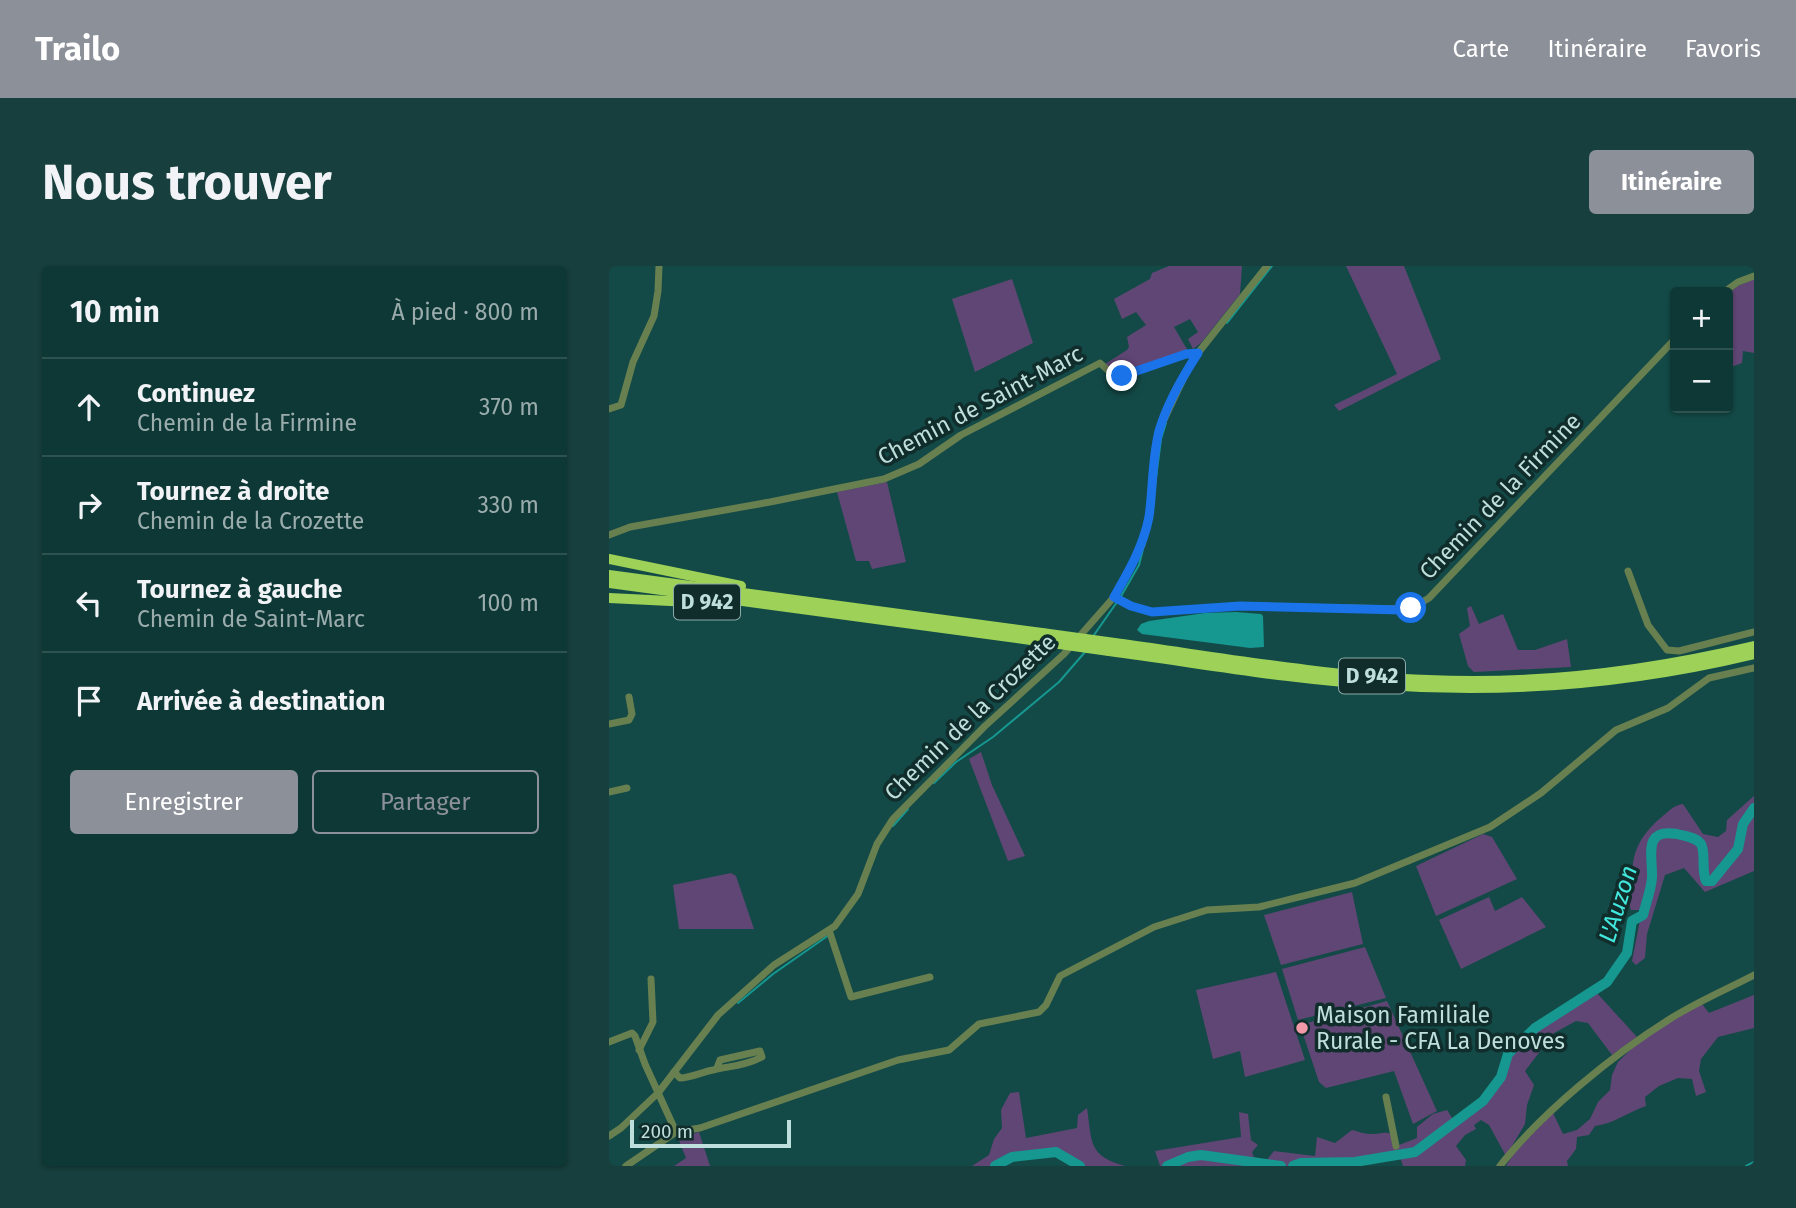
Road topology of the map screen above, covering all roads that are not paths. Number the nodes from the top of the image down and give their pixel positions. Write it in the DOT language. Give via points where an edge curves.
graph roads {
  1 [pos="659,266"];
  2 [pos="1267,266"];
  3 [pos="1754,276"];
  4 [pos="1731,287"];
  5 [pos="1670,344"];
  6 [pos="1198,353"];
  7 [pos="609,409"];
  8 [pos="609,536"];
  9 [pos="609,559"];
  10 [pos="1628,571"];
  11 [pos="609,575"];
  12 [pos="609,583"];
  13 [pos="1114,597"];
  14 [pos="609,598"];
  15 [pos="805,605"];
  16 [pos="1754,632"];
  17 [pos="1040,637"];
  18 [pos="1754,646"];
  19 [pos="1754,654"];
  20 [pos="1754,668"];
  21 [pos="629,697"];
  22 [pos="609,724"];
  23 [pos="627,788"];
  24 [pos="609,792"];
  25 [pos="829,930"];
  26 [pos="1754,975"];
  27 [pos="930,977"];
  28 [pos="651,979"];
  29 [pos="609,1042"];
  30 [pos="639,1050"];
  31 [pos="717,1068"];
  32 [pos="674,1072"];
  33 [pos="658,1093"];
  34 [pos="1386,1097"];
  35 [pos="676,1132"];
  36 [pos="609,1136"];
  37 [pos="1396,1146"];
  38 [pos="626,1166"];
  39 [pos="1500,1166"];
  1 -- 7 [label="street" via="654,316 633,362 621,405"];
  2 -- 6 [label="street, Chemin de la Crozette"];
  3 -- 4 [label="street"];
  5 -- 13 [label="street, Chemin de la Firmine" via="1419,604 1402,610 1230,606 1152,612"];
  6 -- 8 [label="street, Chemin de Saint-Marc" via="1122,376 1113,375 1100,363 884,479 630,527"];
  6 -- 13 [label="street, Chemin de la Crozette" via="1160,428 1142,544"];
  9 -- 15 [label="highway, D 942"];
  10 -- 16 [label="street" via="1648,625 1667,650"];
  11 -- 15 [label="highway, D 942"];
  12 -- 15 [label="highway, D 942"];
  13 -- 25 [label="street, Chemin de la Crozette" via="1063,654 893,819 877,844 857,894"];
  14 -- 15 [label="highway, D 942"];
  15 -- 17 [label="highway, D 942"];
  17 -- 18 [label="highway, D 942, bridge" via="1430,680 1599,673"];
  17 -- 19 [label="highway, D 942, bridge" via="1109,651 1380,685 1458,688 1626,678"];
  20 -- 35 [label="street" via="1709,678 1668,708 1616,730 1541,793 1490,827 1355,883 1259,907 1207,910 1154,927 1060,976 1039,1012 979,1024 950,1050 898,1060 700,1128"];
  21 -- 22 [label="street" via="629,720"];
  23 -- 24 [label="street"];
  25 -- 27 [label="street" via="851,997"];
  25 -- 32 [label="street, Chemin de la Crozette" via="774,965 717,1015"];
  26 -- 39 [label="street" via="1674,1017 1610,1062 1553,1109"];
  28 -- 30 [label="street" via="653,1022"];
  29 -- 30 [label="street" via="632,1033"];
  30 -- 33 [label="street"];
  31 -- 31 [label="street" via="737,1067 762,1056 760,1051 720,1060"];
  31 -- 32 [label="street" via="687,1078"];
  32 -- 33 [label="street, Chemin de la Crozette"];
  33 -- 35 [label="street"];
  33 -- 36 [label="street, Chemin de la Crozette"];
  34 -- 37 [label="street"];
  35 -- 38 [label="street"];
}
